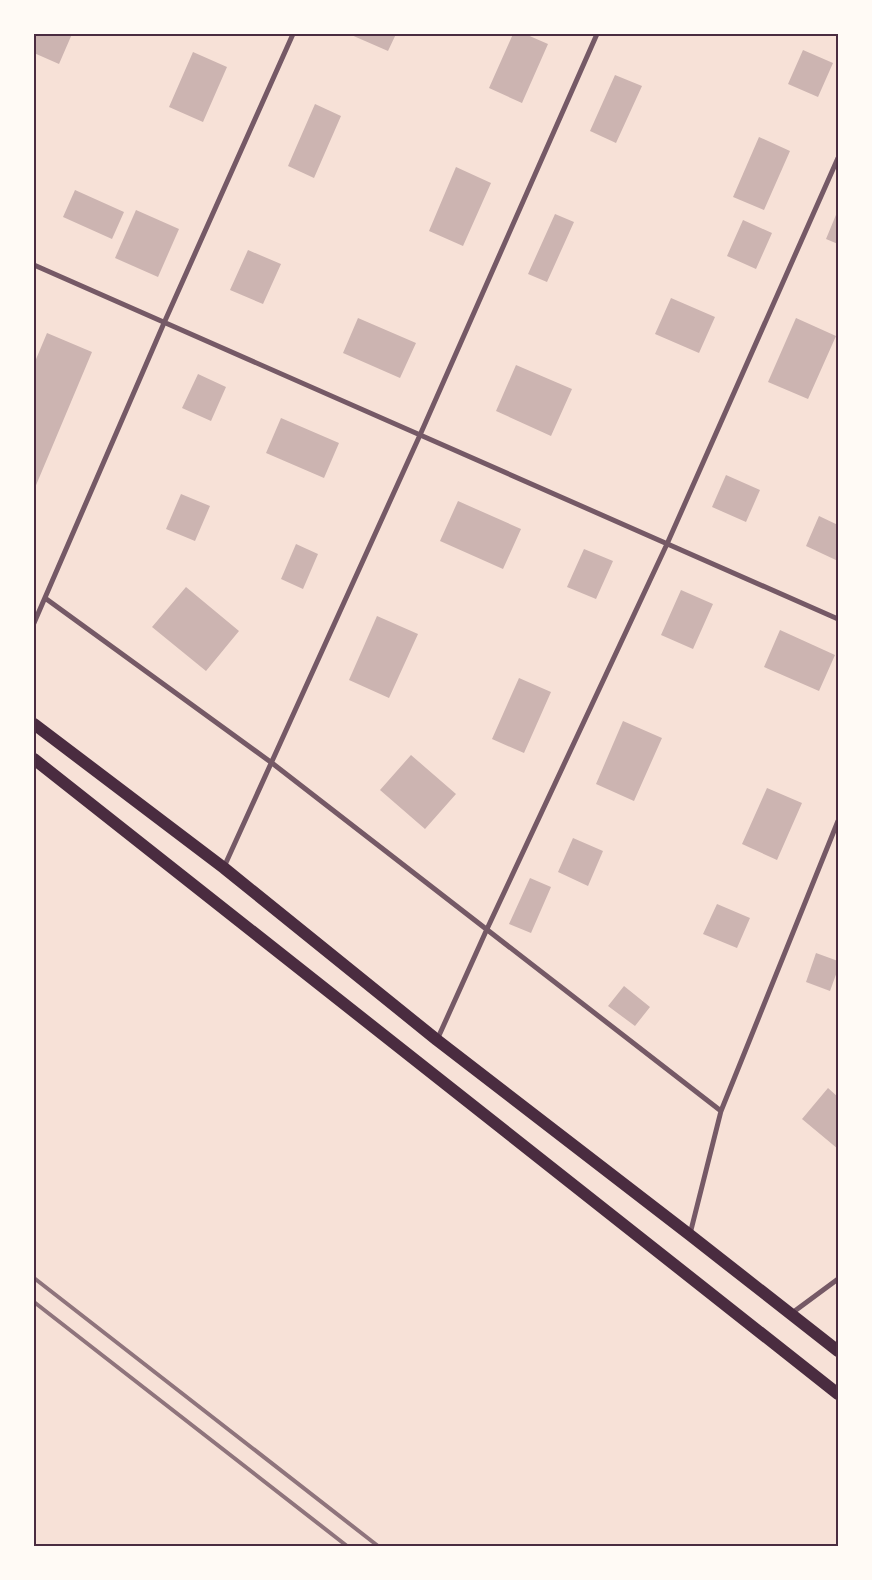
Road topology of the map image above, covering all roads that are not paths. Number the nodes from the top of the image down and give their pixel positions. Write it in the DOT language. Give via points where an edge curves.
graph roads {
  1 [pos="293,34"];
  2 [pos="597,34"];
  3 [pos="838,158"];
  4 [pos="34,266"];
  5 [pos="164,323"];
  6 [pos="420,435"];
  7 [pos="667,544"];
  8 [pos="45,598"];
  9 [pos="838,619"];
  10 [pos="34,623"];
  11 [pos="34,724"];
  12 [pos="34,759"];
  13 [pos="272,763"];
  14 [pos="838,821"];
  15 [pos="224,868"];
  16 [pos="487,929"];
  17 [pos="437,1040"];
  18 [pos="721,1111"];
  19 [pos="690,1235"];
  20 [pos="838,1279"];
  21 [pos="791,1314"];
  22 [pos="838,1351"];
  23 [pos="838,1394"];
  1 -- 5 [label="street"];
  2 -- 6 [label="street"];
  3 -- 7 [label="street"];
  4 -- 5 [label="street"];
  5 -- 6 [label="street"];
  5 -- 8 [label="street"];
  6 -- 7 [label="street"];
  6 -- 13 [label="street"];
  7 -- 9 [label="street"];
  7 -- 16 [label="street"];
  8 -- 10 [label="street"];
  8 -- 13 [label="street"];
  11 -- 15 [label="main road"];
  12 -- 23 [label="main road"];
  13 -- 15 [label="street"];
  13 -- 16 [label="street"];
  14 -- 18 [label="street"];
  15 -- 17 [label="main road"];
  16 -- 17 [label="street"];
  16 -- 18 [label="street"];
  17 -- 19 [label="main road"];
  18 -- 19 [label="street"];
  19 -- 21 [label="main road"];
  20 -- 21 [label="street"];
  21 -- 22 [label="main road"];
}
